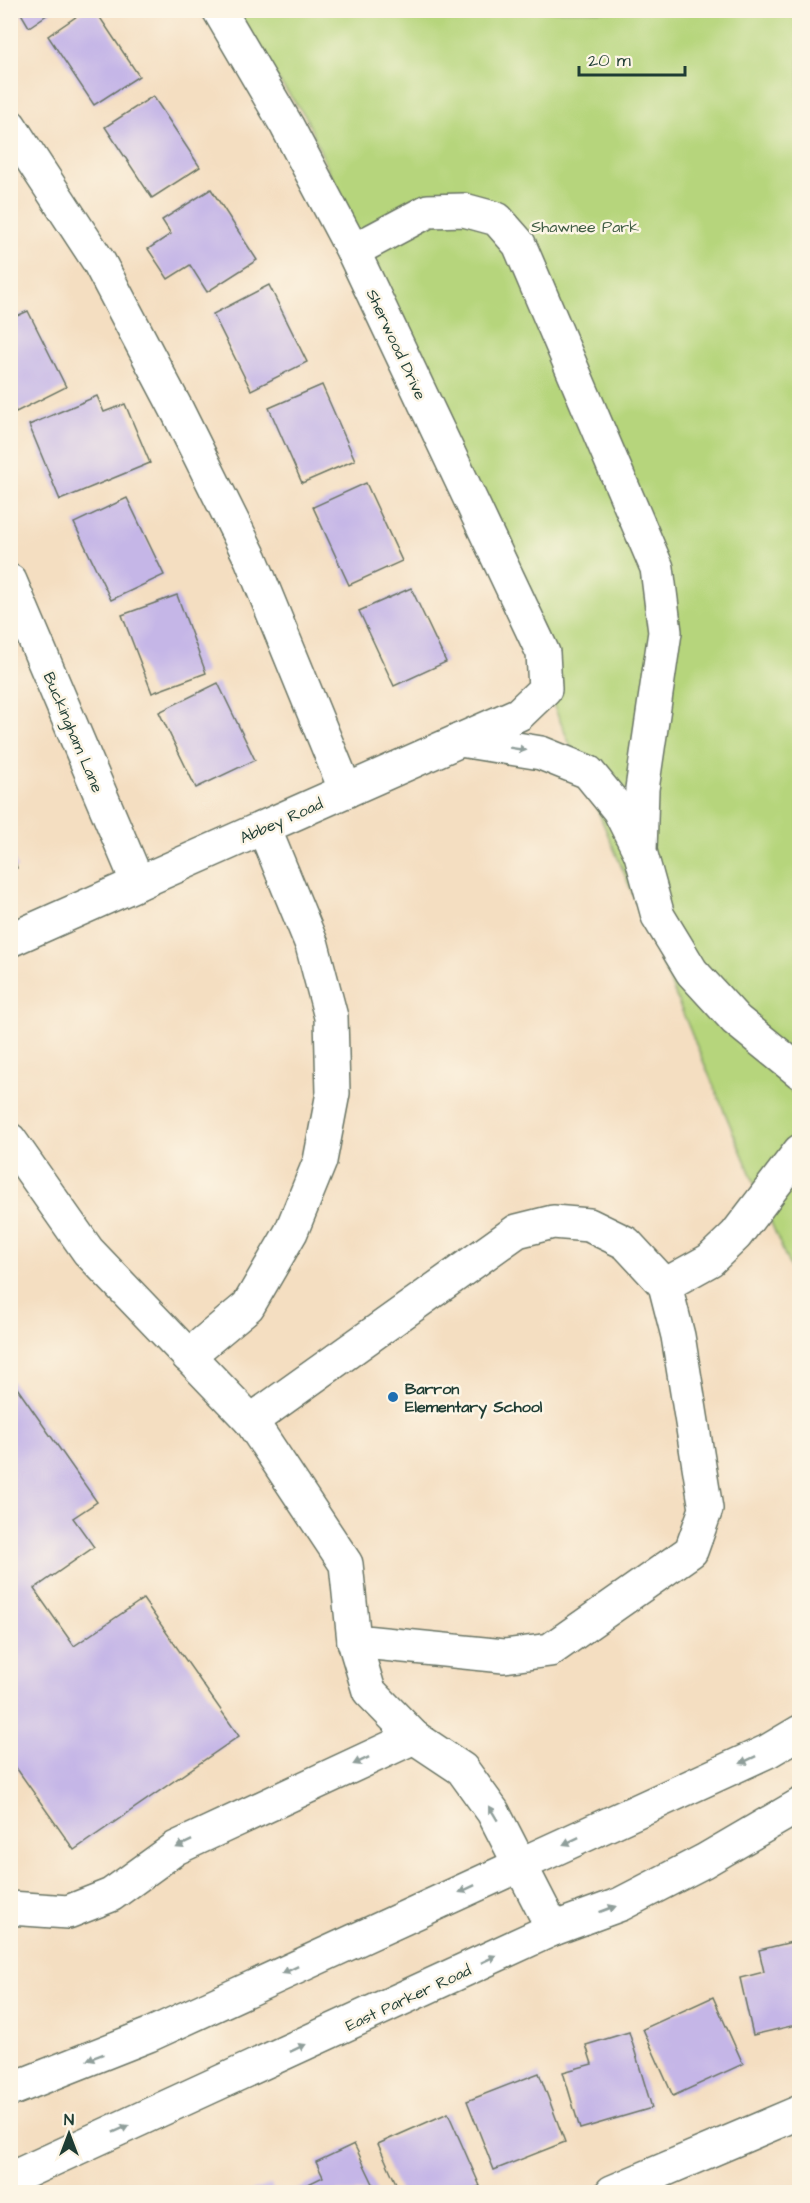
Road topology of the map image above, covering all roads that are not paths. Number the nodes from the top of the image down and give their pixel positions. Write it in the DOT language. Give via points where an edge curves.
graph roads {
  1 [pos="219,10"];
  2 [pos="10,126"];
  3 [pos="353,251"];
  4 [pos="10,581"];
  5 [pos="545,689"];
  6 [pos="460,740"];
  7 [pos="346,792"];
  8 [pos="264,828"];
  9 [pos="640,851"];
  10 [pos="138,883"];
  11 [pos="10,940"];
  12 [pos="800,1071"];
  13 [pos="10,1140"];
  14 [pos="800,1151"];
  15 [pos="665,1285"];
  16 [pos="188,1356"];
  17 [pos="251,1421"];
  18 [pos="354,1641"];
  19 [pos="800,1732"];
  20 [pos="414,1737"];
  21 [pos="800,1805"];
  22 [pos="520,1864"];
  23 [pos="10,1908"];
  24 [pos="553,1929"];
  25 [pos="10,2090"];
  26 [pos="800,2112"];
  27 [pos="10,2179"];
  28 [pos="612,2193"];
  1 -- 3 [label="main road, Sherwood Drive" via="287,126"];
  2 -- 7 [label="main road" via="99,262 178,412 251,559"];
  3 -- 5 [label="main road, Sherwood Drive" via="543,653"];
  3 -- 9 [label="main road" via="428,211 464,210 497,219 519,244 657,568 665,632 642,789"];
  4 -- 10 [label="main road, Buckingham Lane"];
  5 -- 6 [label="main road, Abbey Road" via="519,714"];
  6 -- 7 [label="main road, Abbey Road"];
  6 -- 9 [label="main road, one-way" via="541,753 588,772 619,810"];
  7 -- 8 [label="main road, Abbey Road"];
  8 -- 10 [label="main road, Abbey Road"];
  8 -- 16 [label="main road" via="312,945 331,1017 333,1093 320,1161 291,1232 248,1306"];
  9 -- 12 [label="main road" via="658,916 692,972 736,1020"];
  10 -- 11 [label="main road, Abbey Road"];
  13 -- 16 [label="main road" via="88,1251"];
  14 -- 15 [label="main road" via="736,1235 710,1260"];
  15 -- 17 [label="main road" via="626,1243 589,1225 553,1222 517,1231"];
  15 -- 18 [label="main road" via="678,1336 705,1509 691,1551 550,1650 504,1656"];
  16 -- 17 [label="main road"];
  17 -- 18 [label="main road" via="346,1564"];
  18 -- 20 [label="main road" via="369,1691"];
  19 -- 22 [label="main road, one-way" via="768,1751"];
  22 -- 20 [label="main road, one-way" via="493,1812 462,1769"];
  20 -- 23 [label="main road, one-way" via="176,1848 111,1895 68,1912"];
  24 -- 21 [label="main road, East Parker Road, one-way" via="621,1904"];
  22 -- 24 [label="main road"];
  22 -- 25 [label="main road, one-way" via="149,2035"];
  27 -- 24 [label="main road, East Parker Road, one-way"];
  26 -- 28 [label="main road"];
}
